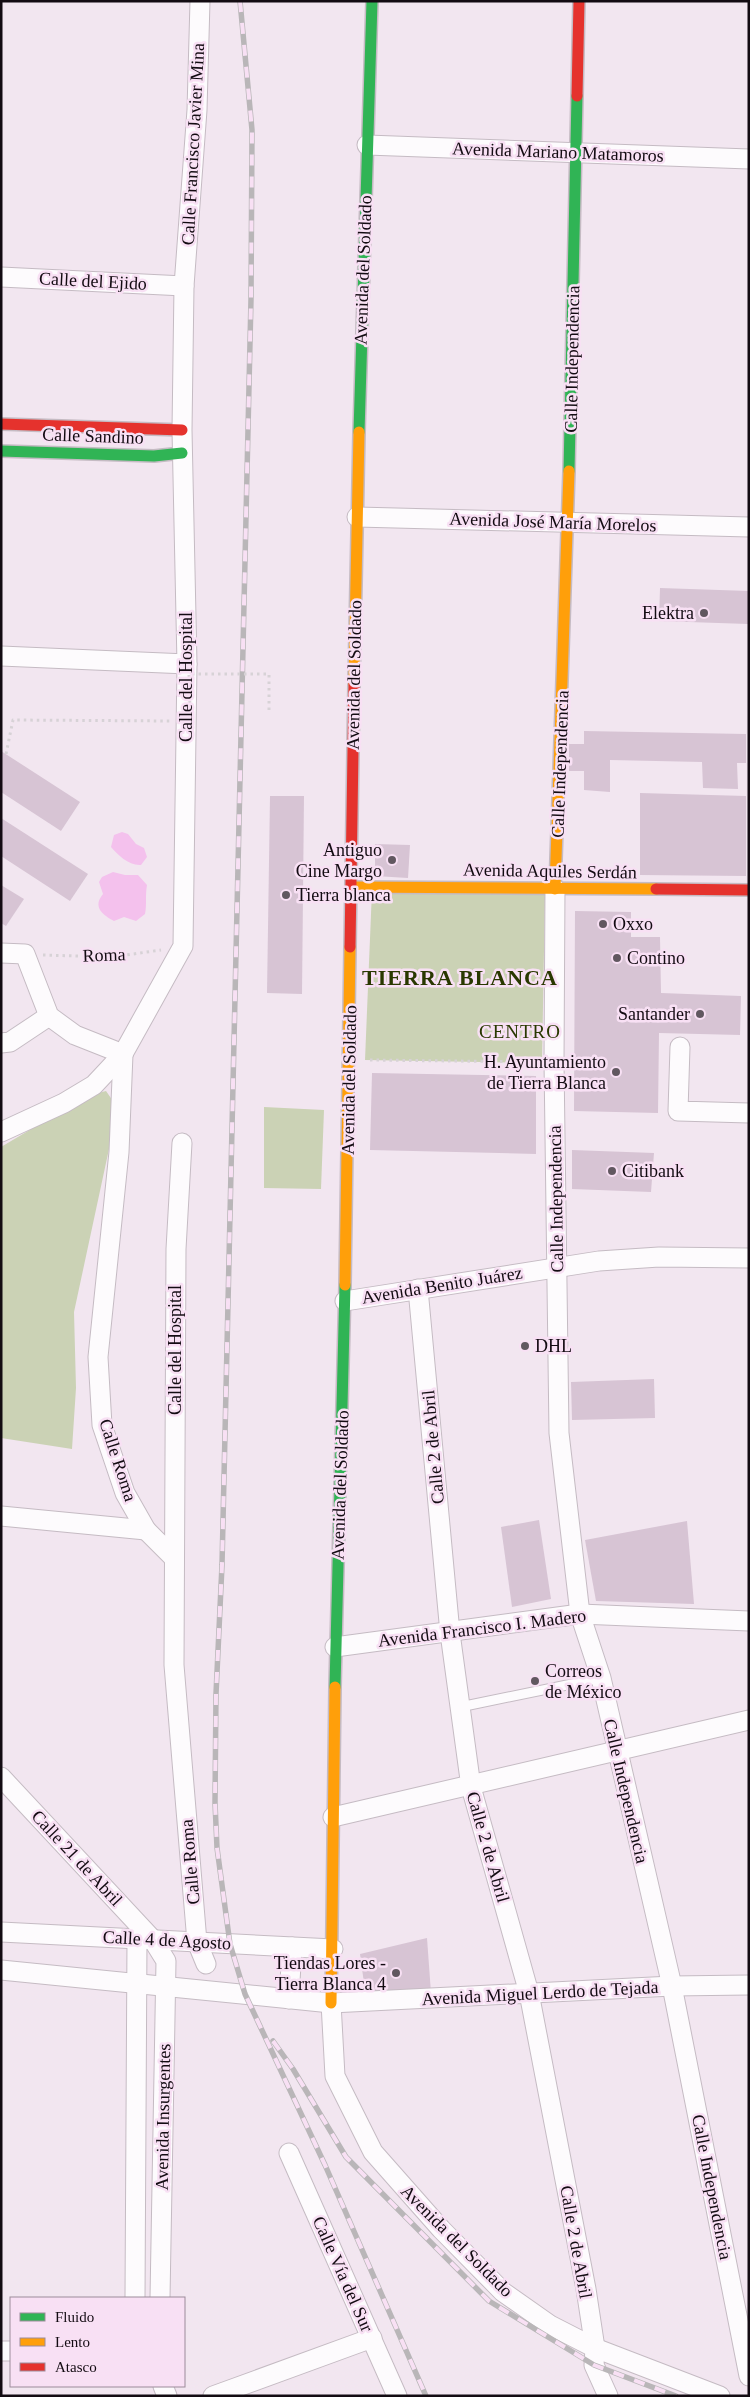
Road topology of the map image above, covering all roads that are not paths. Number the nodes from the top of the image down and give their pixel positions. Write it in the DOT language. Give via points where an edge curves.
graph roads {
  1 [pos="200,1"];
  2 [pos="372,1"];
  3 [pos="579,1"];
  4 [pos="367,145"];
  5 [pos="577,153"];
  6 [pos="749,160"];
  7 [pos="1,277"];
  8 [pos="184,286"];
  9 [pos="1,424"];
  10 [pos="182,430"];
  11 [pos="1,451"];
  12 [pos="182,454"];
  13 [pos="357,517"];
  14 [pos="568,523"];
  15 [pos="749,527"];
  16 [pos="1,656"];
  17 [pos="187,664"];
  18 [pos="351,887"];
  19 [pos="556,889"];
  20 [pos="749,890"];
  21 [pos="1,953"];
  22 [pos="50,1016"];
  23 [pos="1,1043"];
  24 [pos="680,1047"];
  25 [pos="123,1054"];
  26 [pos="749,1113"];
  27 [pos="1,1132"];
  28 [pos="182,1142"];
  29 [pos="749,1258"];
  30 [pos="558,1267"];
  31 [pos="418,1289"];
  32 [pos="345,1301"];
  33 [pos="1,1516"];
  34 [pos="146,1530"];
  35 [pos="173,1557"];
  36 [pos="580,1614"];
  37 [pos="749,1621"];
  38 [pos="450,1632"];
  39 [pos="335,1647"];
  40 [pos="601,1678"];
  41 [pos="460,1707"];
  42 [pos="749,1720"];
  43 [pos="616,1751"];
  44 [pos="1,1777"];
  45 [pos="471,1786"];
  46 [pos="333,1817"];
  47 [pos="1,1932"];
  48 [pos="145,1939"];
  49 [pos="197,1942"];
  50 [pos="292,1947"];
  51 [pos="332,1949"];
  52 [pos="206,1964"];
  53 [pos="1,1970"];
  54 [pos="137,1983"];
  55 [pos="749,1985"];
  56 [pos="165,1986"];
  57 [pos="672,1986"];
  58 [pos="529,1993"];
  59 [pos="289,1999"];
  60 [pos="331,2003"];
  61 [pos="289,2153"];
  62 [pos="136,2297"];
  63 [pos="160,2297"];
  64 [pos="372,2338"];
  65 [pos="595,2348"];
  66 [pos="749,2376"];
  67 [pos="213,2396"];
  68 [pos="397,2396"];
  69 [pos="608,2396"];
  70 [pos="720,2396"];
  1 -- 8 [label="street, Calle Francisco Javier Mina" via="197,110"];
  2 -- 4 [label="street, Avenida del Soldado"];
  3 -- 5 [label="street, Calle Independencia"];
  4 -- 5 [label="street, Avenida Mariano Matamoros"];
  4 -- 13 [label="street, Avenida del Soldado"];
  5 -- 6 [label="street, Avenida Mariano Matamoros"];
  5 -- 14 [label="street, Calle Independencia"];
  7 -- 8 [label="street, Calle del Ejido"];
  8 -- 10 [label="street, Calle del Hospital"];
  9 -- 10 [label="street, Calle Sandino"];
  10 -- 12 [label="street, Calle del Hospital"];
  11 -- 12 [label="street, Calle Sandino"];
  12 -- 17 [label="street, Calle del Hospital"];
  13 -- 14 [label="street, Avenida José María Morelos"];
  13 -- 18 [label="street, Avenida del Soldado"];
  14 -- 15 [label="street, Avenida José María Morelos"];
  14 -- 19 [label="street, Calle Independencia"];
  16 -- 17 [label="street"];
  17 -- 25 [label="street, Calle del Hospital" via="182,946"];
  18 -- 19 [label="street, Avenida Aquiles Serdán"];
  18 -- 32 [label="street, Avenida del Soldado"];
  19 -- 20 [label="street, Avenida Aquiles Serdán"];
  19 -- 30 [label="street, Calle Independencia" via="554,1062"];
  21 -- 22 [label="street" via="25,954"];
  22 -- 23 [label="street" via="10,1042"];
  22 -- 25 [label="street" via="75,1035"];
  24 -- 26 [label="street" via="678,1111"];
  25 -- 27 [label="street" via="94,1085 64,1103"];
  25 -- 34 [label="street, Calle Roma" via="119,1152 98,1357 102,1425 125,1493"];
  28 -- 35 [label="street, Calle del Hospital" via="176,1249"];
  29 -- 30 [label="street, Avenida Benito Juárez" via="659,1257"];
  30 -- 31 [label="street, Avenida Benito Juárez"];
  30 -- 36 [label="street, Calle Independencia" via="559,1433"];
  31 -- 32 [label="street, Avenida Benito Juárez"];
  31 -- 38 [label="street, Calle 2 de Abril"];
  32 -- 39 [label="street, Avenida del Soldado"];
  33 -- 34 [label="street"];
  34 -- 35 [label="street, Calle Roma"];
  35 -- 49 [label="street, Calle Roma" via="174,1665"];
  36 -- 37 [label="street, Avenida Francisco I. Madero"];
  36 -- 38 [label="street, Avenida Francisco I. Madero"];
  36 -- 40 [label="street, Calle Independencia"];
  38 -- 39 [label="street, Avenida Francisco I. Madero"];
  38 -- 41 [label="street, Calle 2 de Abril"];
  39 -- 46 [label="street, Avenida del Soldado"];
  40 -- 41 [label="lane"];
  40 -- 43 [label="street, Calle Independencia"];
  41 -- 45 [label="street, Calle 2 de Abril"];
  42 -- 43 [label="street"];
  43 -- 45 [label="street"];
  43 -- 57 [label="street, Calle Independencia"];
  44 -- 48 [label="street, Calle 21 de Abril"];
  45 -- 46 [label="street"];
  45 -- 58 [label="street, Calle 2 de Abril"];
  46 -- 51 [label="street, Avenida del Soldado"];
  47 -- 48 [label="street, Calle 4 de Agosto"];
  48 -- 49 [label="street, Calle 4 de Agosto"];
  48 -- 54 [label="street, Avenida Insurgentes"];
  48 -- 56 [label="street, Avenida Insurgentes" via="166,1961"];
  49 -- 50 [label="street, Calle 4 de Agosto"];
  49 -- 52 [label="street, Calle Roma"];
  50 -- 51 [label="street, Calle 4 de Agosto"];
  50 -- 59 [label="street"];
  51 -- 60 [label="street, Avenida del Soldado"];
  53 -- 54 [label="street"];
  54 -- 56 [label="street"];
  54 -- 62 [label="street, Avenida Insurgentes"];
  55 -- 57 [label="street, Avenida Miguel Lerdo de Tejada"];
  56 -- 59 [label="street"];
  56 -- 63 [label="street, Avenida Insurgentes"];
  57 -- 58 [label="street, Avenida Miguel Lerdo de Tejada"];
  57 -- 66 [label="street, Calle Independencia"];
  58 -- 60 [label="street, Avenida Miguel Lerdo de Tejada"];
  58 -- 65 [label="street, Calle 2 de Abril"];
  59 -- 60 [label="street"];
  60 -- 65 [label="street, Avenida del Soldado" via="335,2076 372,2152 440,2229 503,2292 550,2325"];
  61 -- 64 [label="street, Calle Vía del Sur"];
  64 -- 67 [label="street"];
  64 -- 68 [label="street, Calle Vía del Sur"];
  65 -- 69 [label="street, Calle 2 de Abril" via="594,2365"];
  65 -- 70 [label="street, Avenida del Soldado"];
}
